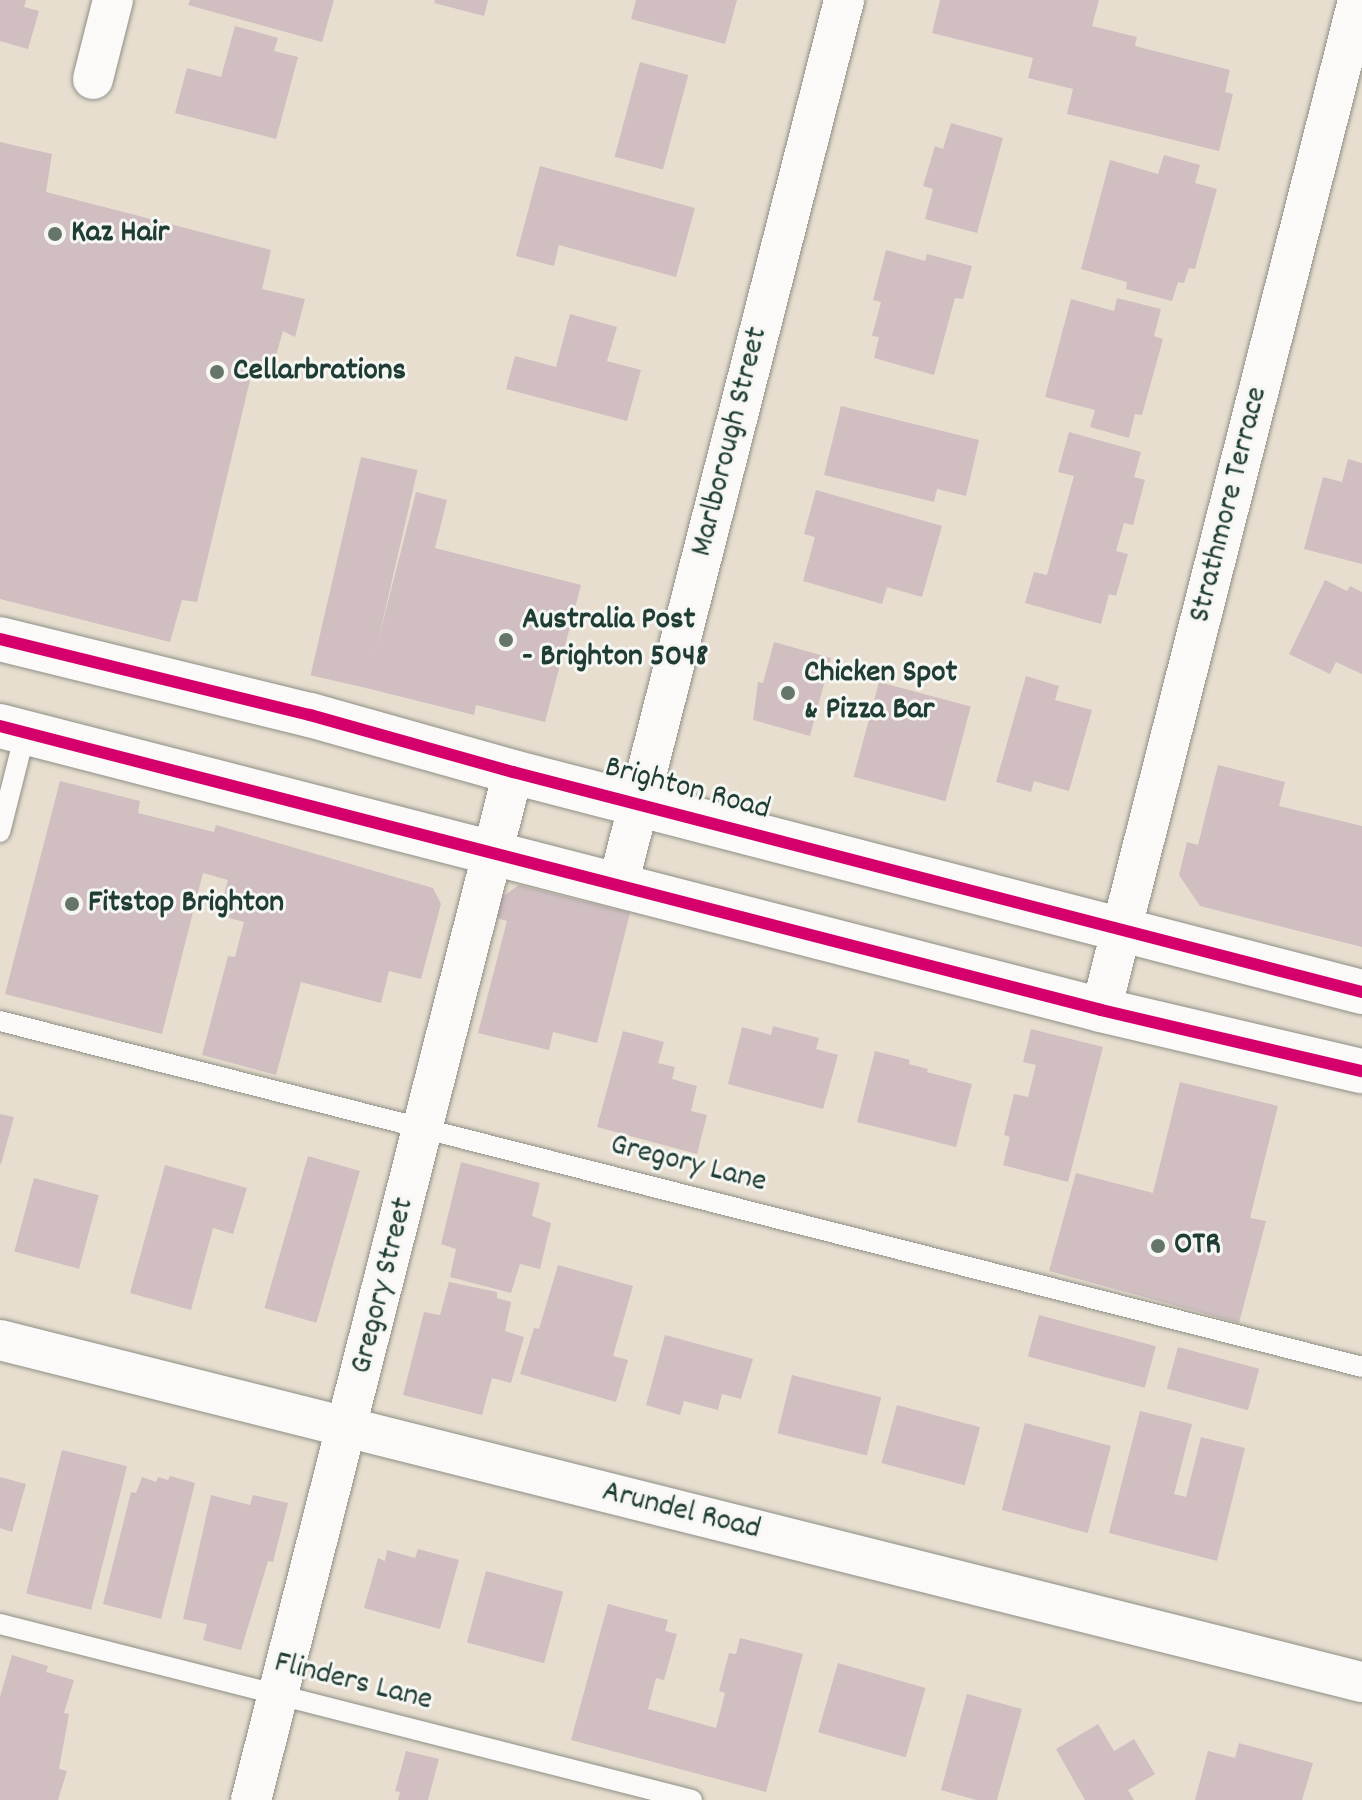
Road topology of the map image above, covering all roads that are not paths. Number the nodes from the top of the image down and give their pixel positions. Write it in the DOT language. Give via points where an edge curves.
graph roads {
  1 [pos="113,0"];
  2 [pos="844,0"];
  3 [pos="1358,0"];
  4 [pos="93,79"];
  5 [pos="0,639"];
  6 [pos="13,729"];
  7 [pos="513,772"];
  8 [pos="638,805"];
  9 [pos="0,832"];
  10 [pos="493,852"];
  11 [pos="618,885"];
  12 [pos="1122,929"];
  13 [pos="1362,992"];
  14 [pos="1101,1010"];
  15 [pos="0,1021"];
  16 [pos="1362,1071"];
  17 [pos="423,1130"];
  18 [pos="0,1340"];
  19 [pos="1362,1367"];
  20 [pos="347,1429"];
  21 [pos="0,1624"];
  22 [pos="1362,1682"];
  23 [pos="277,1695"];
  24 [pos="251,1800"];
  25 [pos="692,1800"];
  1 -- 4 [label="street"];
  2 -- 8 [label="street, Marlborough Street"];
  3 -- 12 [label="street, Strathmore Terrace"];
  5 -- 7 [label="main road, Brighton Road" via="310,715"];
  6 -- 9 [label="lane"];
  6 -- 10 [label="main road"];
  7 -- 8 [label="main road, Brighton Road"];
  7 -- 10 [label="street, Gregory Street"];
  8 -- 11 [label="street, Marlborough Street"];
  8 -- 12 [label="main road, Brighton Road"];
  10 -- 11 [label="main road"];
  10 -- 17 [label="street, Gregory Street"];
  11 -- 14 [label="main road"];
  12 -- 13 [label="main road, Brighton Road"];
  12 -- 14 [label="street, Strathmore Terrace"];
  14 -- 16 [label="main road"];
  15 -- 17 [label="lane, Gregory Lane"];
  17 -- 19 [label="lane, Gregory Lane"];
  17 -- 20 [label="street, Gregory Street"];
  18 -- 20 [label="street, Arundel Road"];
  20 -- 22 [label="street, Arundel Road"];
  20 -- 23 [label="street, Gregory Street"];
  21 -- 23 [label="lane, Flinders Lane"];
  23 -- 24 [label="street, Gregory Street"];
  23 -- 25 [label="lane, Flinders Lane"];
}
